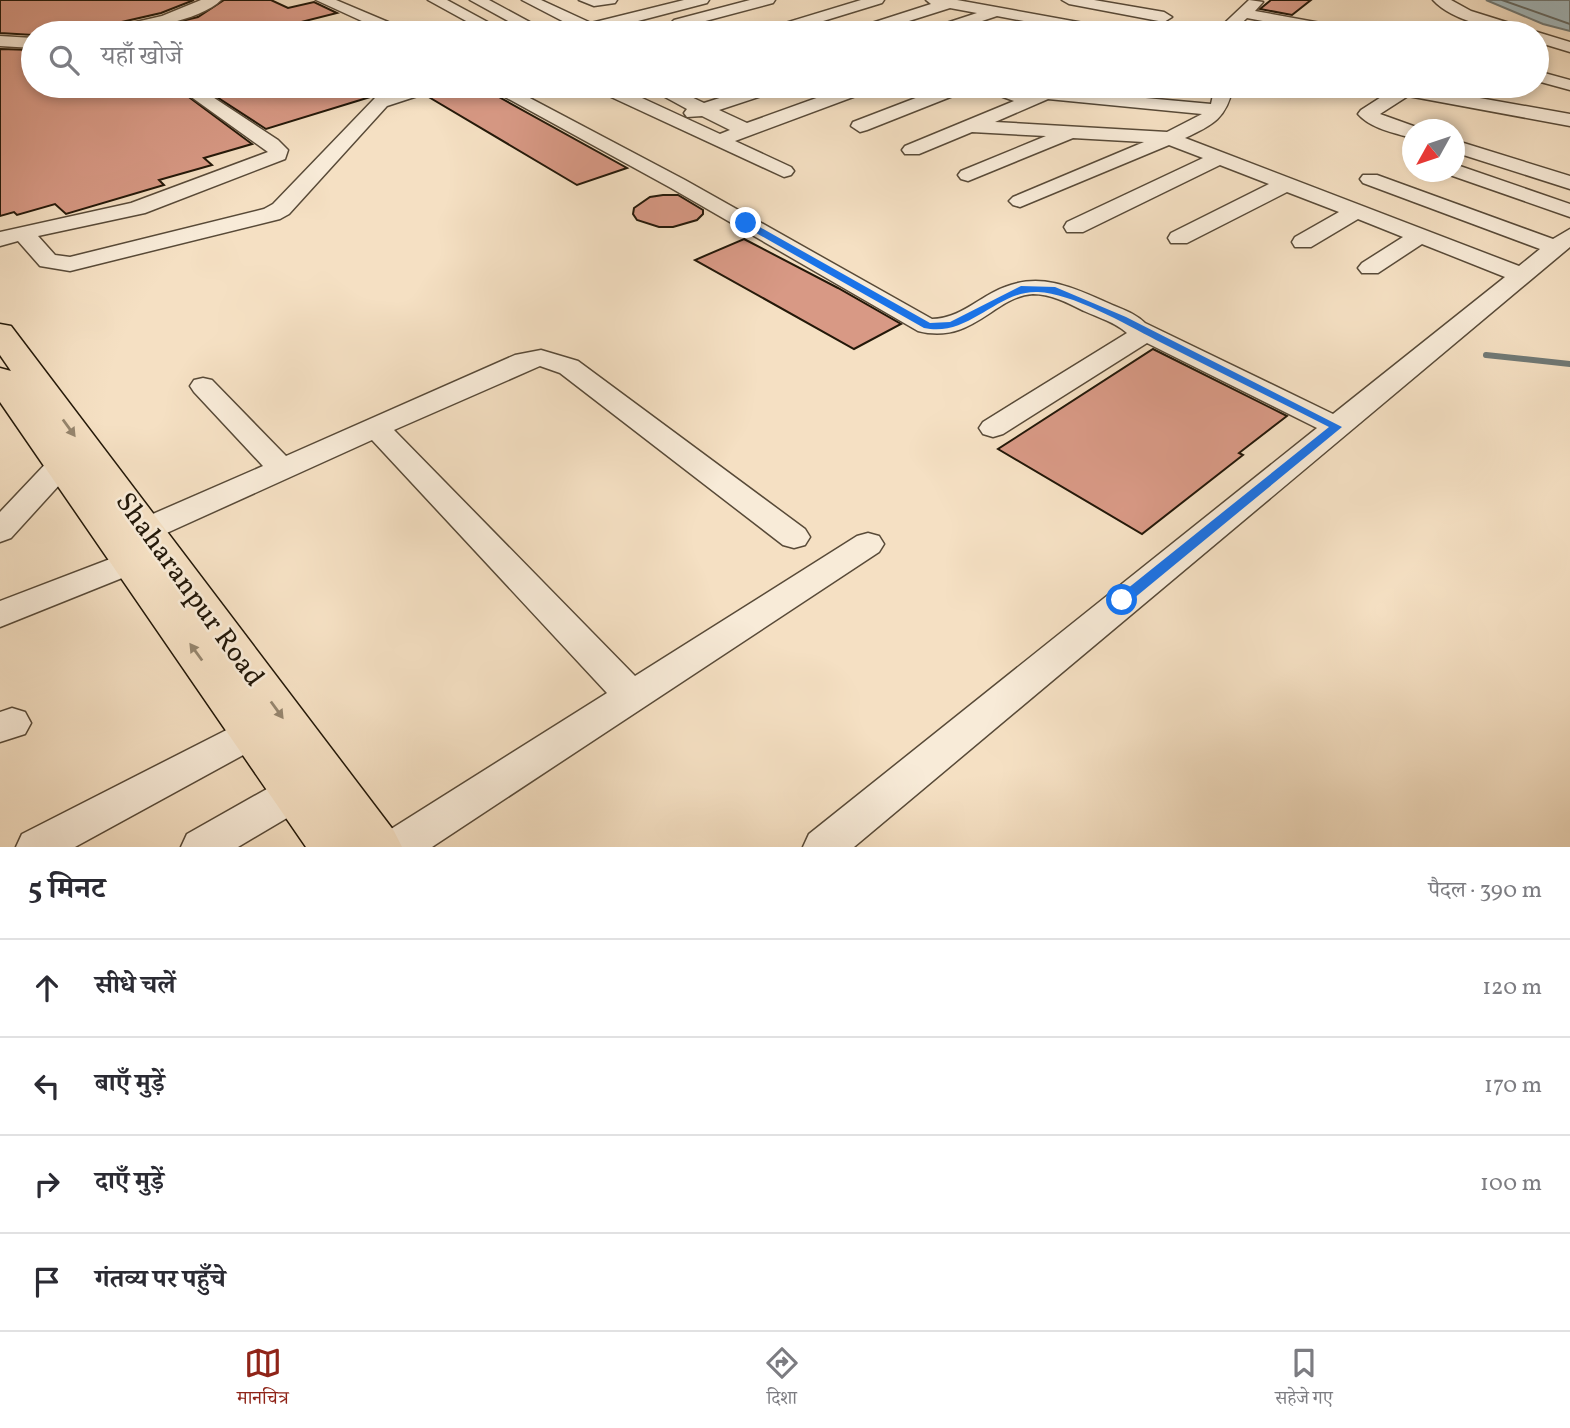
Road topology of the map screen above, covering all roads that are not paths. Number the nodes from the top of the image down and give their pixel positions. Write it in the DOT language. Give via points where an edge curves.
graph roads {
  1 [pos="214,0"];
  2 [pos="323,0"];
  3 [pos="435,0"];
  4 [pos="477,0"];
  5 [pos="565,0"];
  6 [pos="586,0"];
  7 [pos="610,0"];
  8 [pos="702,0"];
  9 [pos="768,0"];
  10 [pos="877,0"];
  11 [pos="933,0"];
  12 [pos="1069,0"];
  13 [pos="1259,0"];
  14 [pos="1440,0"];
  15 [pos="535,3"];
  16 [pos="675,3"];
  17 [pos="949,3"];
  18 [pos="1177,3"];
  19 [pos="1014,7"];
  20 [pos="995,12"];
  21 [pos="1244,13"];
  22 [pos="504,15"];
  23 [pos="706,16"];
  24 [pos="1164,17"];
  25 [pos="177,21"];
  26 [pos="373,21"];
  27 [pos="476,21"];
  28 [pos="517,21"];
  29 [pos="573,21"];
  30 [pos="616,21"];
  31 [pos="686,21"];
  32 [pos="808,21"];
  33 [pos="893,21"];
  34 [pos="968,21"];
  35 [pos="1047,21"];
  36 [pos="1160,21"];
  37 [pos="1235,21"];
  38 [pos="1270,21"];
  39 [pos="1485,21"];
  40 [pos="0,41"];
  41 [pos="1549,41"];
  42 [pos="21,42"];
  43 [pos="1570,47"];
  44 [pos="1549,79"];
  45 [pos="1570,85"];
  46 [pos="203,98"];
  47 [pos="395,98"];
  48 [pos="517,98"];
  49 [pos="628,98"];
  50 [pos="667,98"];
  51 [pos="739,98"];
  52 [pos="833,98"];
  53 [pos="931,98"];
  54 [pos="1037,98"];
  55 [pos="1060,98"];
  56 [pos="1220,98"];
  57 [pos="1396,98"];
  58 [pos="1459,98"];
  59 [pos="1125,101"];
  60 [pos="1217,110"];
  61 [pos="1004,112"];
  62 [pos="695,113"];
  63 [pos="1570,120"];
  64 [pos="860,126"];
  65 [pos="970,126"];
  66 [pos="1402,129"];
  67 [pos="1130,130"];
  68 [pos="1072,133"];
  69 [pos="1168,138"];
  70 [pos="912,150"];
  71 [pos="1465,150"];
  72 [pos="1219,158"];
  73 [pos="784,171"];
  74 [pos="1465,174"];
  75 [pos="968,175"];
  76 [pos="1370,179"];
  77 [pos="1570,183"];
  78 [pos="1286,184"];
  79 [pos="1020,201"];
  80 [pos="1357,211"];
  81 [pos="1570,211"];
  82 [pos="1075,228"];
  83 [pos="23,233"];
  84 [pos="1421,236"];
  85 [pos="1179,238"];
  86 [pos="0,239"];
  87 [pos="1303,242"];
  88 [pos="1564,242"];
  89 [pos="1370,268"];
  90 [pos="1523,276"];
  91 [pos="1138,329"];
  92 [pos="0,333"];
  93 [pos="203,386"];
  94 [pos="13,391"];
  95 [pos="376,427"];
  96 [pos="1337,427"];
  97 [pos="993,428"];
  98 [pos="62,464"];
  99 [pos="282,469"];
  100 [pos="0,531"];
  101 [pos="794,537"];
  102 [pos="868,544"];
  103 [pos="131,545"];
  104 [pos="0,615"];
  105 [pos="632,696"];
  106 [pos="254,731"];
  107 [pos="295,793"];
  108 [pos="37,847"];
  109 [pos="202,847"];
  110 [pos="335,847"];
  111 [pos="376,847"];
  112 [pos="398,847"];
  113 [pos="824,847"];
  1 -- 25 [label="street"];
  2 -- 26 [label="street"];
  3 -- 27 [label="street"];
  4 -- 22 [label="street"];
  5 -- 15 [label="street"];
  6 -- 7 [label="street"];
  8 -- 16 [label="street"];
  9 -- 23 [label="street"];
  10 -- 32 [label="street"];
  11 -- 17 [label="street"];
  12 -- 24 [label="street"];
  13 -- 21 [label="street"];
  14 -- 39 [label="street"];
  15 -- 22 [label="street"];
  15 -- 29 [label="street"];
  16 -- 23 [label="street"];
  16 -- 30 [label="street"];
  17 -- 20 [label="street"];
  17 -- 33 [label="street"];
  18 -- 24 [label="street"];
  19 -- 20 [label="street"];
  19 -- 35 [label="street"];
  20 -- 34 [label="street"];
  21 -- 37 [label="street"];
  21 -- 38 [label="street"];
  22 -- 28 [label="street"];
  23 -- 31 [label="street"];
  24 -- 36 [label="street"];
  40 -- 42 [label="street"];
  41 -- 43 [label="street"];
  44 -- 45 [label="street"];
  46 -- 83 [label="street" via="271,144 278,155 137,208"];
  47 -- 83 [label="street" via="381,103 272,214 70,264 48,261"];
  48 -- 91 [label="street" via="927,326 954,325 1024,288 1037,287 1067,294"];
  49 -- 73 [label="street"];
  50 -- 62 [label="street"];
  51 -- 62 [label="street"];
  52 -- 62 [label="street" via="737,133"];
  53 -- 64 [label="street"];
  54 -- 61 [label="street"];
  55 -- 59 [label="street"];
  56 -- 60 [label="street"];
  57 -- 66 [label="street" via="1367,114"];
  58 -- 63 [label="street"];
  59 -- 60 [label="street"];
  59 -- 67 [label="street"];
  60 -- 69 [label="street"];
  61 -- 65 [label="street"];
  61 -- 67 [label="street"];
  65 -- 68 [label="street"];
  65 -- 70 [label="street"];
  67 -- 68 [label="street"];
  67 -- 69 [label="street"];
  68 -- 75 [label="street"];
  69 -- 72 [label="street"];
  69 -- 79 [label="street"];
  71 -- 77 [label="street"];
  72 -- 78 [label="street"];
  72 -- 82 [label="street"];
  74 -- 81 [label="street"];
  76 -- 88 [label="street"];
  78 -- 80 [label="street"];
  78 -- 85 [label="street"];
  80 -- 84 [label="street"];
  80 -- 87 [label="street"];
  83 -- 86 [label="street"];
  84 -- 89 [label="street"];
  84 -- 90 [label="street"];
  88 -- 90 [label="street"];
  90 -- 96 [label="street"];
  91 -- 96 [label="street"];
  91 -- 97 [label="street" via="1140,336 1133,341"];
  92 -- 94 [label="main road, Shaharanpur Road"];
  93 -- 99 [label="street"];
  94 -- 98 [label="main road, Shaharanpur Road"];
  94 -- 103 [label="main road, Shaharanpur Road, one-way"];
  95 -- 99 [label="street"];
  95 -- 101 [label="street" via="524,361 554,360"];
  95 -- 105 [label="street"];
  96 -- 113 [label="street"];
  98 -- 100 [label="street"];
  98 -- 103 [label="main road, Shaharanpur Road"];
  99 -- 103 [label="street"];
  102 -- 105 [label="street"];
  103 -- 104 [label="street"];
  106 -- 103 [label="main road, Shaharanpur Road, one-way"];
  103 -- 111 [label="main road, Shaharanpur Road, one-way"];
  105 -- 112 [label="street"];
  106 -- 107 [label="main road, Shaharanpur Road"];
  106 -- 108 [label="street"];
  107 -- 109 [label="street"];
  107 -- 110 [label="main road, Shaharanpur Road"];
}
